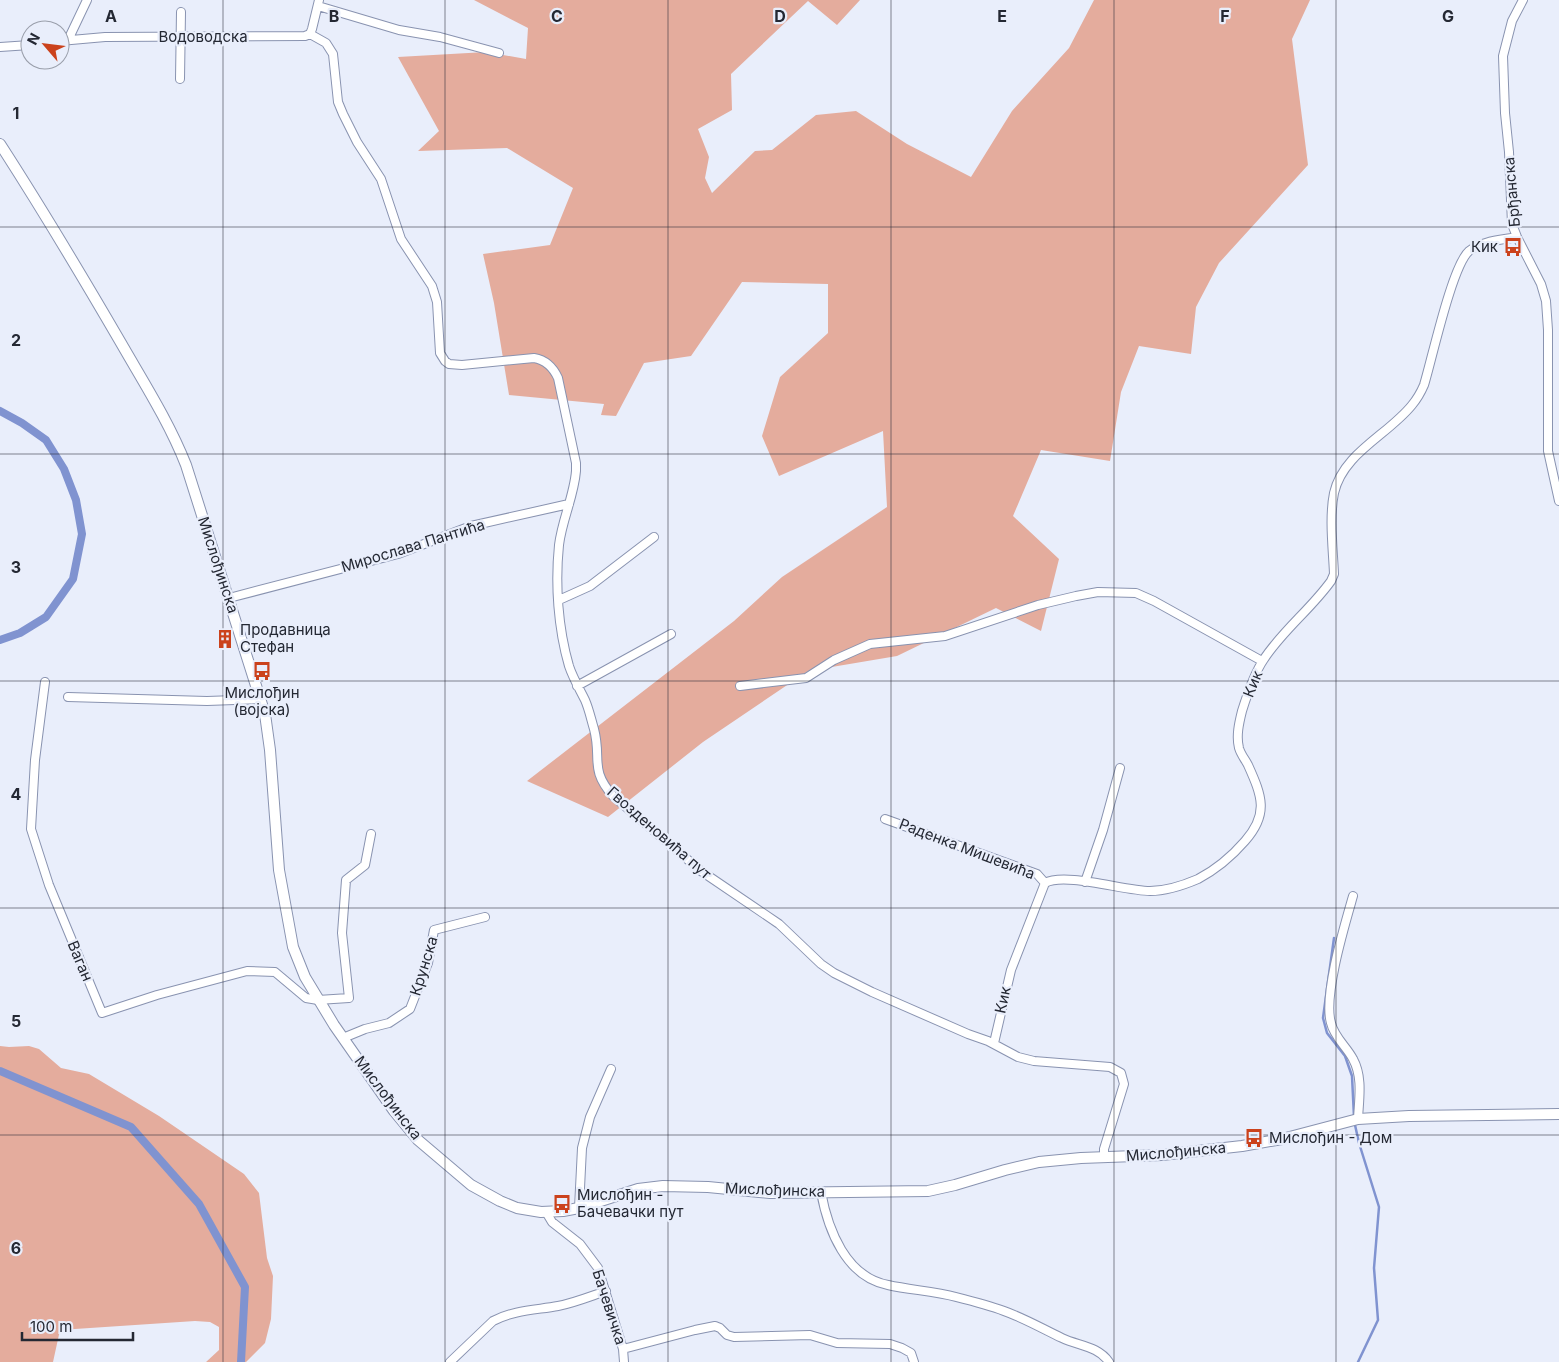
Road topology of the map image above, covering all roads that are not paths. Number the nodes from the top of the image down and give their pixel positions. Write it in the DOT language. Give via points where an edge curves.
graph roads {
  1 [pos="87,0"];
  2 [pos="1522,0"];
  3 [pos="318,3"];
  4 [pos="181,12"];
  5 [pos="70,30"];
  6 [pos="310,34"];
  7 [pos="180,38"];
  8 [pos="70,40"];
  9 [pos="20,46"];
  10 [pos="0,47"];
  11 [pos="499,53"];
  12 [pos="180,79"];
  13 [pos="0,144"];
  14 [pos="1517,237"];
  15 [pos="1559,500"];
  16 [pos="568,504"];
  17 [pos="654,537"];
  18 [pos="229,598"];
  19 [pos="559,600"];
  20 [pos="671,634"];
  21 [pos="1262,661"];
  22 [pos="45,682"];
  23 [pos="577,686"];
  24 [pos="740,686"];
  25 [pos="68,697"];
  26 [pos="261,699"];
  27 [pos="1120,768"];
  28 [pos="885,819"];
  29 [pos="371,834"];
  30 [pos="1084,882"];
  31 [pos="1045,884"];
  32 [pos="1353,896"];
  33 [pos="485,917"];
  34 [pos="318,1000"];
  35 [pos="343,1038"];
  36 [pos="994,1044"];
  37 [pos="610,1069"];
  38 [pos="1559,1114"];
  39 [pos="1358,1119"];
  40 [pos="1104,1158"];
  41 [pos="821,1192"];
  42 [pos="579,1208"];
  43 [pos="546,1212"];
  44 [pos="606,1291"];
  45 [pos="623,1348"];
  46 [pos="450,1362"];
  47 [pos="624,1362"];
  48 [pos="914,1362"];
  49 [pos="1109,1362"];
  1 -- 5 [label="street"];
  2 -- 14 [label="street, Брђанска" via="1512,21 1503,56 1512,224"];
  3 -- 6 [label="street"];
  3 -- 11 [label="street" via="399,30"];
  4 -- 7 [label="street"];
  6 -- 7 [label="street, Водоводска"];
  6 -- 16 [label="street, Гвозденовића пут" via="326,43 333,54 338,102 343,114 381,179 401,239 432,286 437,302 440,353 445,361 462,365 534,358 554,369 576,463"];
  7 -- 8 [label="street, Водоводска" via="105,37"];
  7 -- 12 [label="street"];
  9 -- 10 [label="street"];
  13 -- 18 [label="main road, Мислођинска" via="93,295 176,441"];
  14 -- 15 [label="street, Брђанска" via="1546,301 1548,451"];
  14 -- 21 [label="street, Кик" via="1478,246 1463,258 1417,399 1356,456 1337,484 1333,503 1334,574 1331,582"];
  16 -- 18 [label="street, Мирослава Пантића" via="471,526 398,554"];
  16 -- 19 [label="street, Гвозденовића пут" via="559,546"];
  17 -- 19 [label="street" via="590,586"];
  18 -- 26 [label="main road, Мислођинска"];
  19 -- 23 [label="street, Гвозденовића пут" via="568,664"];
  20 -- 23 [label="street"];
  21 -- 24 [label="street" via="1136,593 1098,592 1038,605 945,636 870,644 834,660 806,678"];
  21 -- 30 [label="street, Кик" via="1244,705 1238,731 1240,750 1262,808 1255,830 1219,865 1181,885 1150,891"];
  22 -- 34 [label="street, Ваган" via="30,829 49,885 102,1013 248,971 275,972 306,998"];
  23 -- 36 [label="street, Гвозденовића пут" via="595,731 603,784 701,872 773,920 821,964 840,976"];
  25 -- 26 [label="street" via="207,701"];
  26 -- 34 [label="main road, Мислођинска" via="269,738 277,853 284,902 298,962"];
  27 -- 30 [label="street"];
  28 -- 31 [label="street, Раденка Мишевића" via="1037,874"];
  29 -- 34 [label="street" via="365,865 346,880 342,933 349,998"];
  30 -- 31 [label="street, Кик" via="1058,880"];
  31 -- 36 [label="street, Кик" via="1007,981"];
  32 -- 39 [label="street" via="1329,1002 1333,1030 1359,1073"];
  33 -- 35 [label="street, Крунска" via="434,930 428,963 410,1009 389,1023"];
  34 -- 35 [label="main road, Мислођинска"];
  35 -- 43 [label="main road, Мислођинска" via="411,1131 461,1177 509,1205"];
  36 -- 40 [label="street, Гвозденовића пут" via="1018,1057 1034,1061 1106,1066 1121,1072 1124,1084"];
  37 -- 42 [label="street" via="590,1117 582,1148"];
  38 -- 39 [label="main road, Мислођинска"];
  39 -- 40 [label="main road, Мислођинска" via="1245,1145 1155,1156"];
  40 -- 41 [label="main road, Мислођинска" via="1039,1162 928,1192"];
  41 -- 42 [label="main road, Мислођинска" via="770,1193 657,1186"];
  41 -- 49 [label="street" via="837,1243 846,1258 870,1278 886,1285 951,1296 1005,1311 1065,1340 1100,1352"];
  42 -- 43 [label="main road, Мислођинска"];
  43 -- 44 [label="street, Бачевичка" via="549,1219 580,1244 594,1262"];
  44 -- 45 [label="street, Бачевичка"];
  44 -- 46 [label="street" via="559,1306 502,1316"];
  45 -- 47 [label="street, Бачевичка"];
  45 -- 48 [label="street" via="715,1326 734,1337 810,1335 837,1343 890,1344 911,1353"];
}
